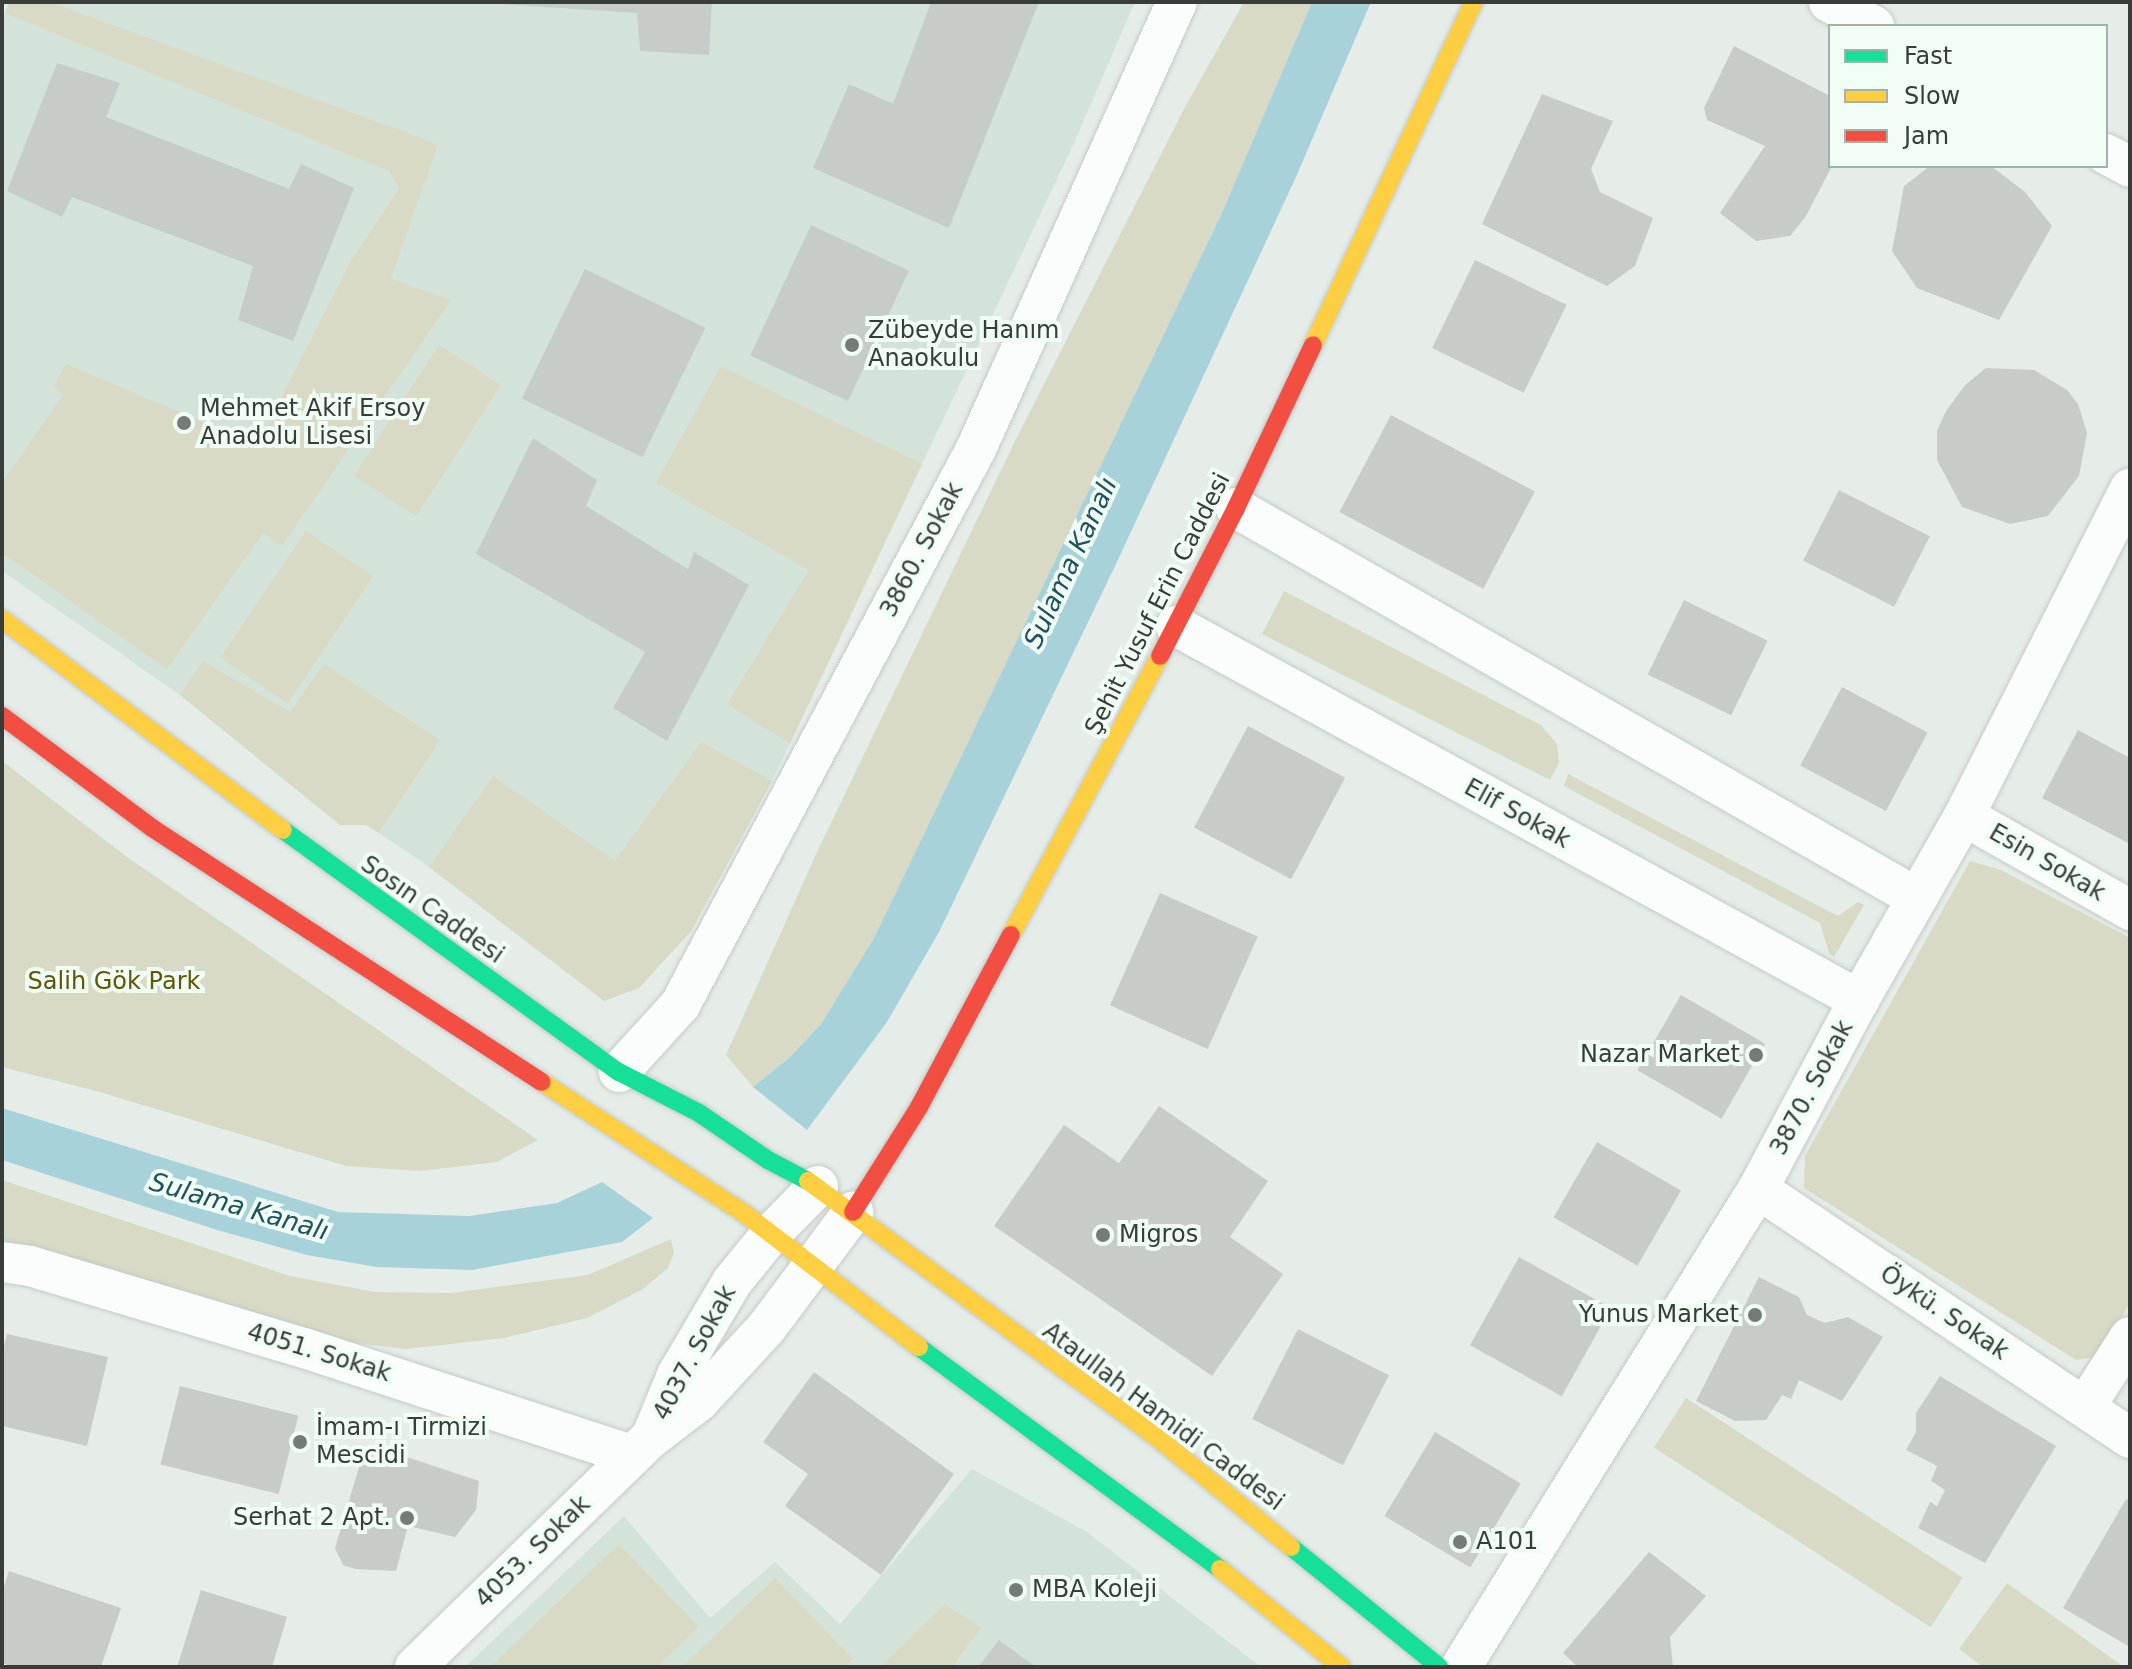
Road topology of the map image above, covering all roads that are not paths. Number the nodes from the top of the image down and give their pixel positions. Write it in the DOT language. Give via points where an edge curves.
graph roads {
  1 [pos="1177,2"];
  2 [pos="1474,2"];
  3 [pos="1829,2"];
  4 [pos="1870,24"];
  5 [pos="2108,155"];
  6 [pos="2130,167"];
  7 [pos="2130,489"];
  8 [pos="1236,508"];
  9 [pos="2,619"];
  10 [pos="1176,626"];
  11 [pos="2,716"];
  12 [pos="1964,816"];
  13 [pos="1917,898"];
  14 [pos="2130,910"];
  15 [pos="1859,1000"];
  16 [pos="619,1072"];
  17 [pos="818,1186"];
  18 [pos="1758,1189"];
  19 [pos="853,1212"];
  20 [pos="771,1234"];
  21 [pos="2,1262"];
  22 [pos="811,1265"];
  23 [pos="2130,1337"];
  24 [pos="2085,1407"];
  25 [pos="2130,1438"];
  26 [pos="641,1446"];
  27 [pos="415,1667"];
  28 [pos="1342,1667"];
  29 [pos="1439,1667"];
  30 [pos="1461,1667"];
  1 -- 16 [label="street, 3860. Sokak" via="976,449 680,1005"];
  2 -- 8 [label="street, Şehit Yusuf Erin Caddesi"];
  3 -- 4 [label="street"];
  5 -- 6 [label="street"];
  7 -- 12 [label="street, 3870. Sokak"];
  8 -- 10 [label="street, Şehit Yusuf Erin Caddesi"];
  8 -- 13 [label="street"];
  9 -- 16 [label="street, Sosın Caddesi" via="341,874"];
  10 -- 15 [label="street, Elif Sokak"];
  10 -- 19 [label="street, Şehit Yusuf Erin Caddesi" via="919,1107"];
  11 -- 20 [label="street" via="152,828"];
  12 -- 13 [label="street, 3870. Sokak"];
  12 -- 14 [label="street, Esin Sokak"];
  13 -- 15 [label="street, 3870. Sokak"];
  15 -- 18 [label="street, 3870. Sokak"];
  16 -- 17 [label="street, Sosın Caddesi"];
  17 -- 19 [label="street, Sosın Caddesi"];
  17 -- 20 [label="street, 4037. Sokak"];
  18 -- 24 [label="street, Öykü. Sokak"];
  18 -- 30 [label="street, 3870. Sokak"];
  19 -- 22 [label="street, 4037. Sokak"];
  19 -- 29 [label="street, Ataullah Hamidi Caddesi" via="1154,1435"];
  20 -- 22 [label="street"];
  20 -- 26 [label="street, 4037. Sokak" via="732,1282"];
  21 -- 26 [label="street, 4051. Sokak"];
  22 -- 26 [label="street, 4037. Sokak" via="767,1327 699,1401"];
  22 -- 28 [label="street" via="1184,1540"];
  23 -- 24 [label="street"];
  24 -- 25 [label="street, Öykü. Sokak"];
  26 -- 27 [label="street, 4053. Sokak"];
}
